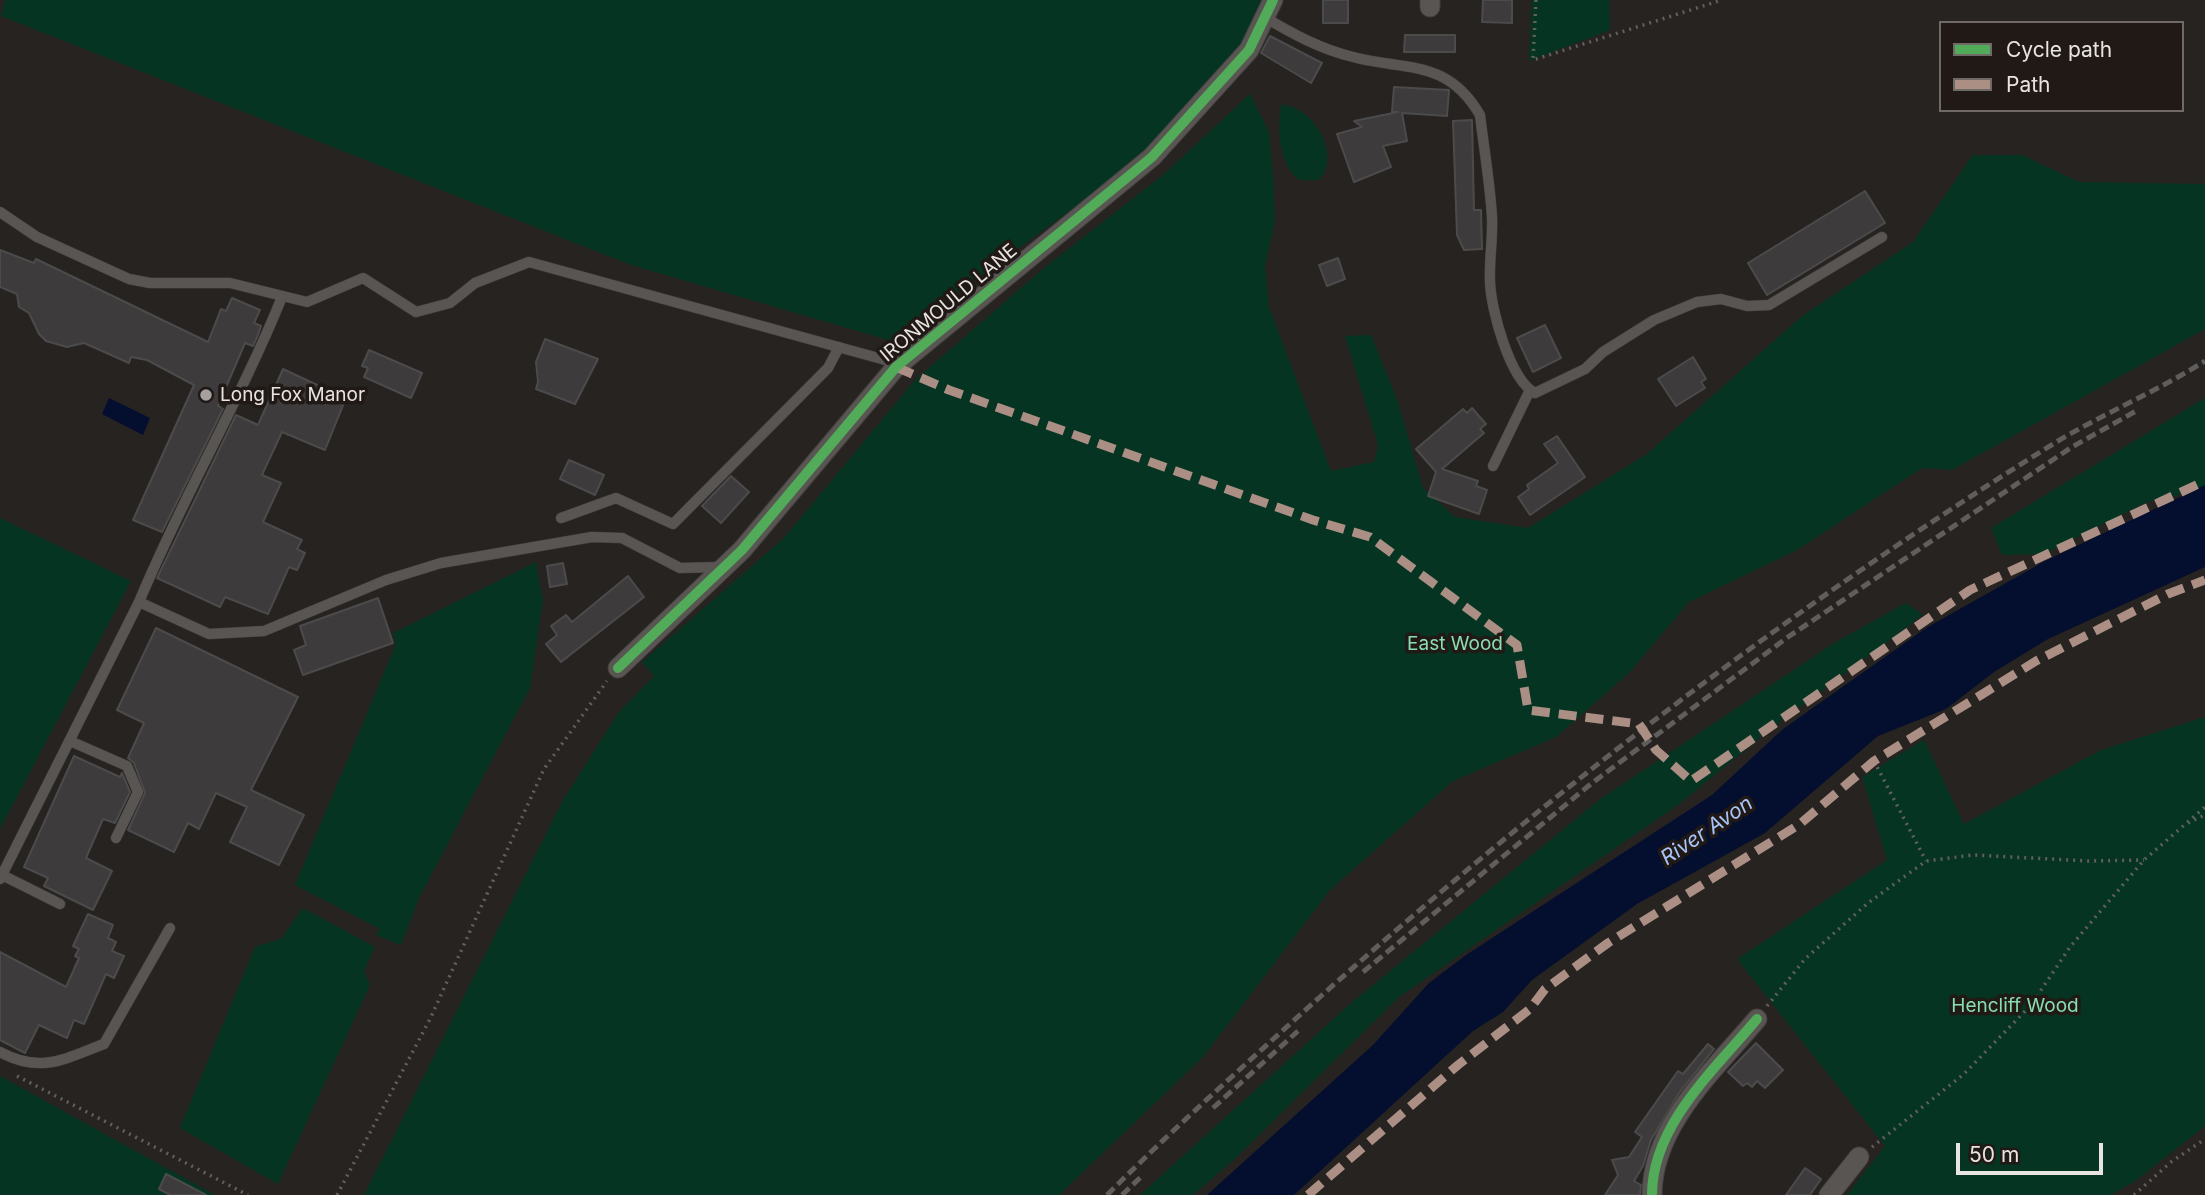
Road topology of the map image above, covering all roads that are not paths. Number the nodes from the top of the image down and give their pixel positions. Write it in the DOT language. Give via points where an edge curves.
graph roads {
  1 [pos="1268,9"];
  2 [pos="0,212"];
  3 [pos="1882,237"];
  4 [pos="282,297"];
  5 [pos="839,347"];
  6 [pos="900,364"];
  7 [pos="1530,390"];
  8 [pos="1493,466"];
  9 [pos="561,519"];
  10 [pos="724,566"];
  11 [pos="139,602"];
  12 [pos="618,668"];
  13 [pos="70,741"];
  14 [pos="116,838"];
  15 [pos="1,877"];
  16 [pos="60,904"];
  17 [pos="170,928"];
  18 [pos="1757,1019"];
  19 [pos="0,1052"];
  20 [pos="1859,1157"];
  21 [pos="1652,1195"];
  22 [pos="1829,1195"];
  1 -- 6 [label="street, IRONMOULD LANE" via="1248,50 1152,157"];
  1 -- 7 [label="lane" via="1315,46 1426,70 1473,103 1480,116 1492,220 1493,308 1524,387"];
  2 -- 4 [label="lane" via="37,237 129,279 230,283"];
  3 -- 7 [label="lane" via="1769,305 1747,306 1721,299 1697,302 1654,320 1585,369 1535,393"];
  4 -- 5 [label="lane" via="307,302 363,278 416,312 450,303 475,283 529,261"];
  4 -- 11 [label="lane" via="264,342 167,533"];
  5 -- 6 [label="lane"];
  5 -- 9 [label="lane" via="828,368 673,524 615,498"];
  6 -- 10 [label="street, IRONMOULD LANE"];
  7 -- 8 [label="lane"];
  10 -- 11 [label="lane" via="680,568 622,538 592,537 441,563 386,580 264,631 209,634"];
  10 -- 12 [label="street, IRONMOULD LANE"];
  11 -- 13 [label="lane"];
  13 -- 14 [label="lane" via="127,766 138,792"];
  13 -- 15 [label="lane"];
  15 -- 16 [label="lane"];
  17 -- 19 [label="lane" via="104,1044 51,1063 20,1063"];
  18 -- 21 [label="street" via="1662,1141"];
  20 -- 22 [label="street"];
}
